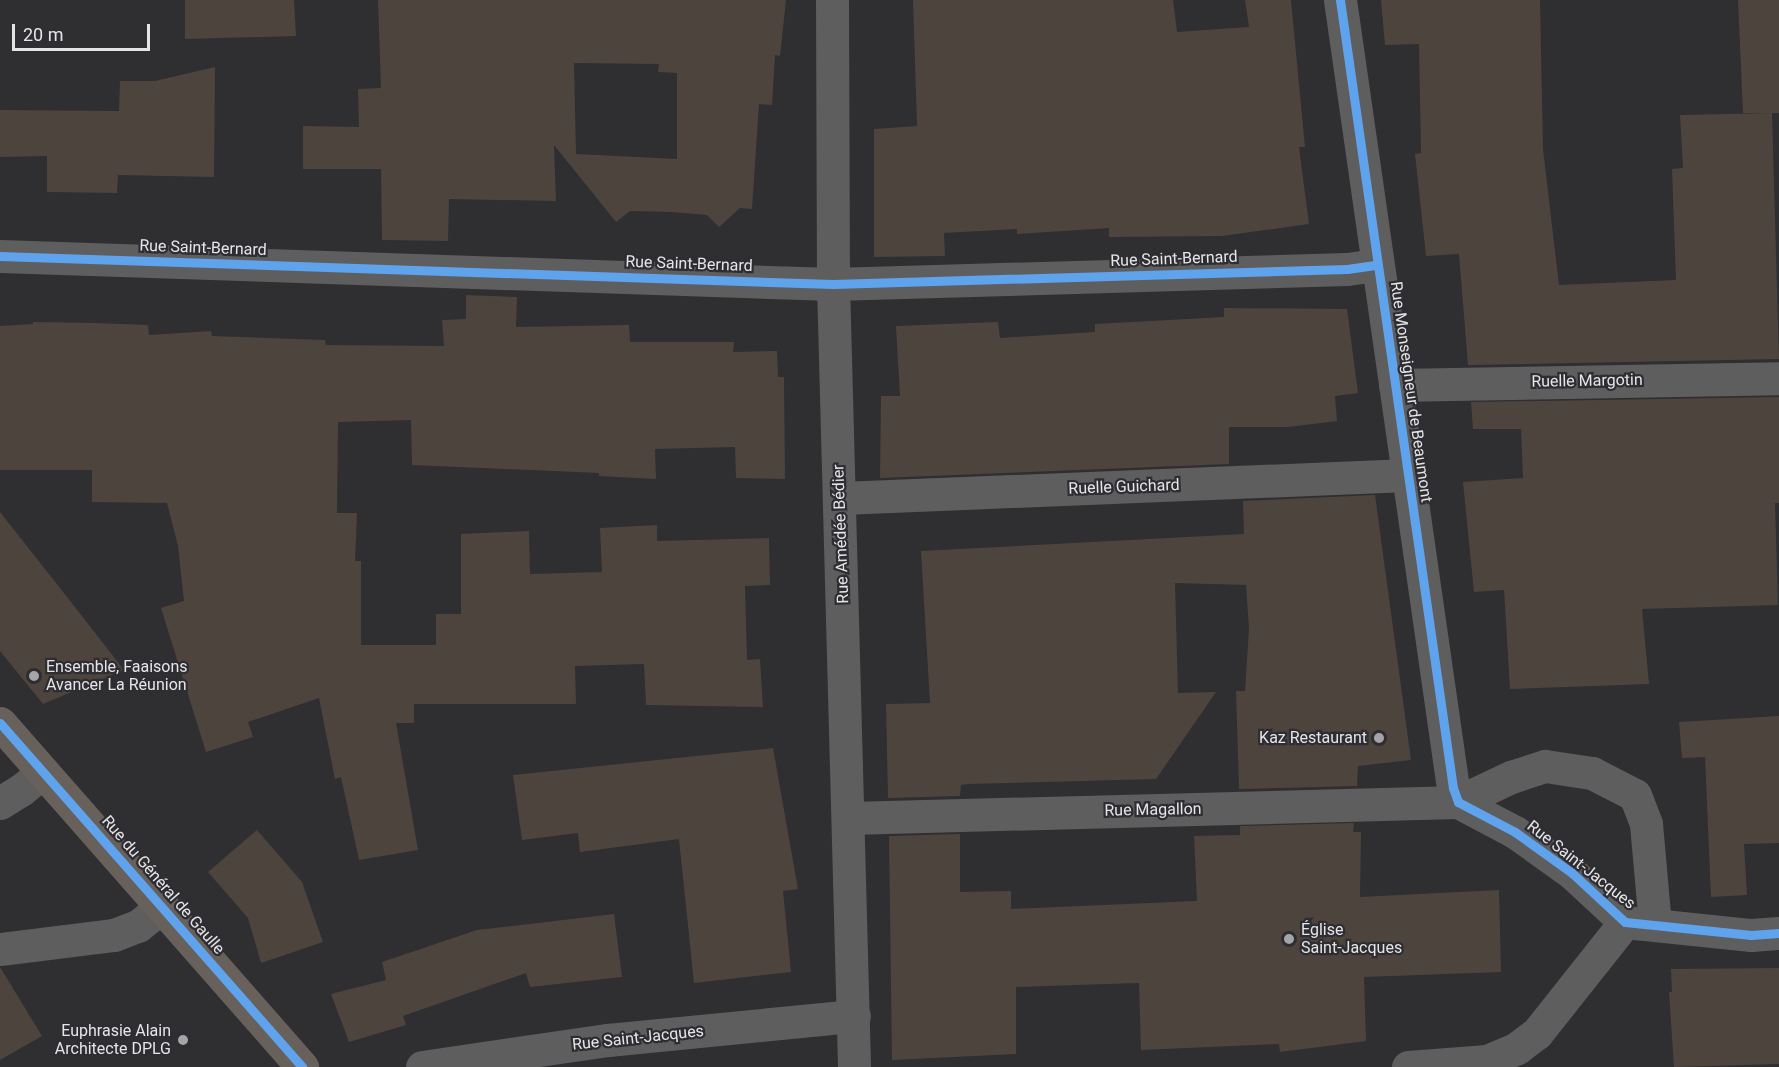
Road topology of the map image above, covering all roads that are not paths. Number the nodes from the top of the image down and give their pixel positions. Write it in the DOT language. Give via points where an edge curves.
graph roads {
  1 [pos="832,0"];
  2 [pos="1340,0"];
  3 [pos="0,256"];
  4 [pos="1377,265"];
  5 [pos="833,284"];
  6 [pos="1779,378"];
  7 [pos="1395,385"];
  8 [pos="1408,476"];
  9 [pos="841,498"];
  10 [pos="0,723"];
  11 [pos="43,772"];
  12 [pos="1455,795"];
  13 [pos="0,802"];
  14 [pos="849,818"];
  15 [pos="163,906"];
  16 [pos="1640,924"];
  17 [pos="1779,933"];
  18 [pos="0,949"];
  19 [pos="854,1016"];
  20 [pos="302,1067"];
  21 [pos="423,1067"];
  22 [pos="854,1067"];
  23 [pos="1408,1067"];
  1 -- 5 [label="street, Rue Amédée Bédier"];
  2 -- 4 [label="street, Rue Monseigneur de Beaumont"];
  3 -- 5 [label="street, Rue Saint-Bernard"];
  4 -- 5 [label="street, Rue Saint-Bernard"];
  4 -- 7 [label="street, Rue Monseigneur de Beaumont"];
  5 -- 9 [label="street, Rue Amédée Bédier"];
  6 -- 7 [label="street, Ruelle Margotin"];
  7 -- 8 [label="street, Rue Monseigneur de Beaumont"];
  8 -- 9 [label="street, Ruelle Guichard"];
  8 -- 12 [label="street, Rue Monseigneur de Beaumont"];
  9 -- 14 [label="street, Rue Amédée Bédier"];
  10 -- 11 [label="main road, Rue du Général de Gaulle"];
  11 -- 13 [label="street"];
  11 -- 15 [label="main road, Rue du Général de Gaulle"];
  12 -- 14 [label="street, Rue Magallon"];
  12 -- 16 [label="street, Rue Saint-Jacques" via="1515,832"];
  12 -- 16 [label="street" via="1545,766 1592,773 1635,795 1646,824"];
  14 -- 19 [label="street, Rue Amédée Bédier"];
  15 -- 18 [label="street" via="138,926 114,934"];
  15 -- 20 [label="main road, Rue du Général de Gaulle"];
  16 -- 17 [label="street" via="1751,935"];
  16 -- 23 [label="street, Rue Saint-Jacques" via="1537,1033 1517,1048 1487,1061"];
  19 -- 21 [label="street, Rue Saint-Jacques" via="608,1040"];
  19 -- 22 [label="street, Rue Amédée Bédier"];
}
